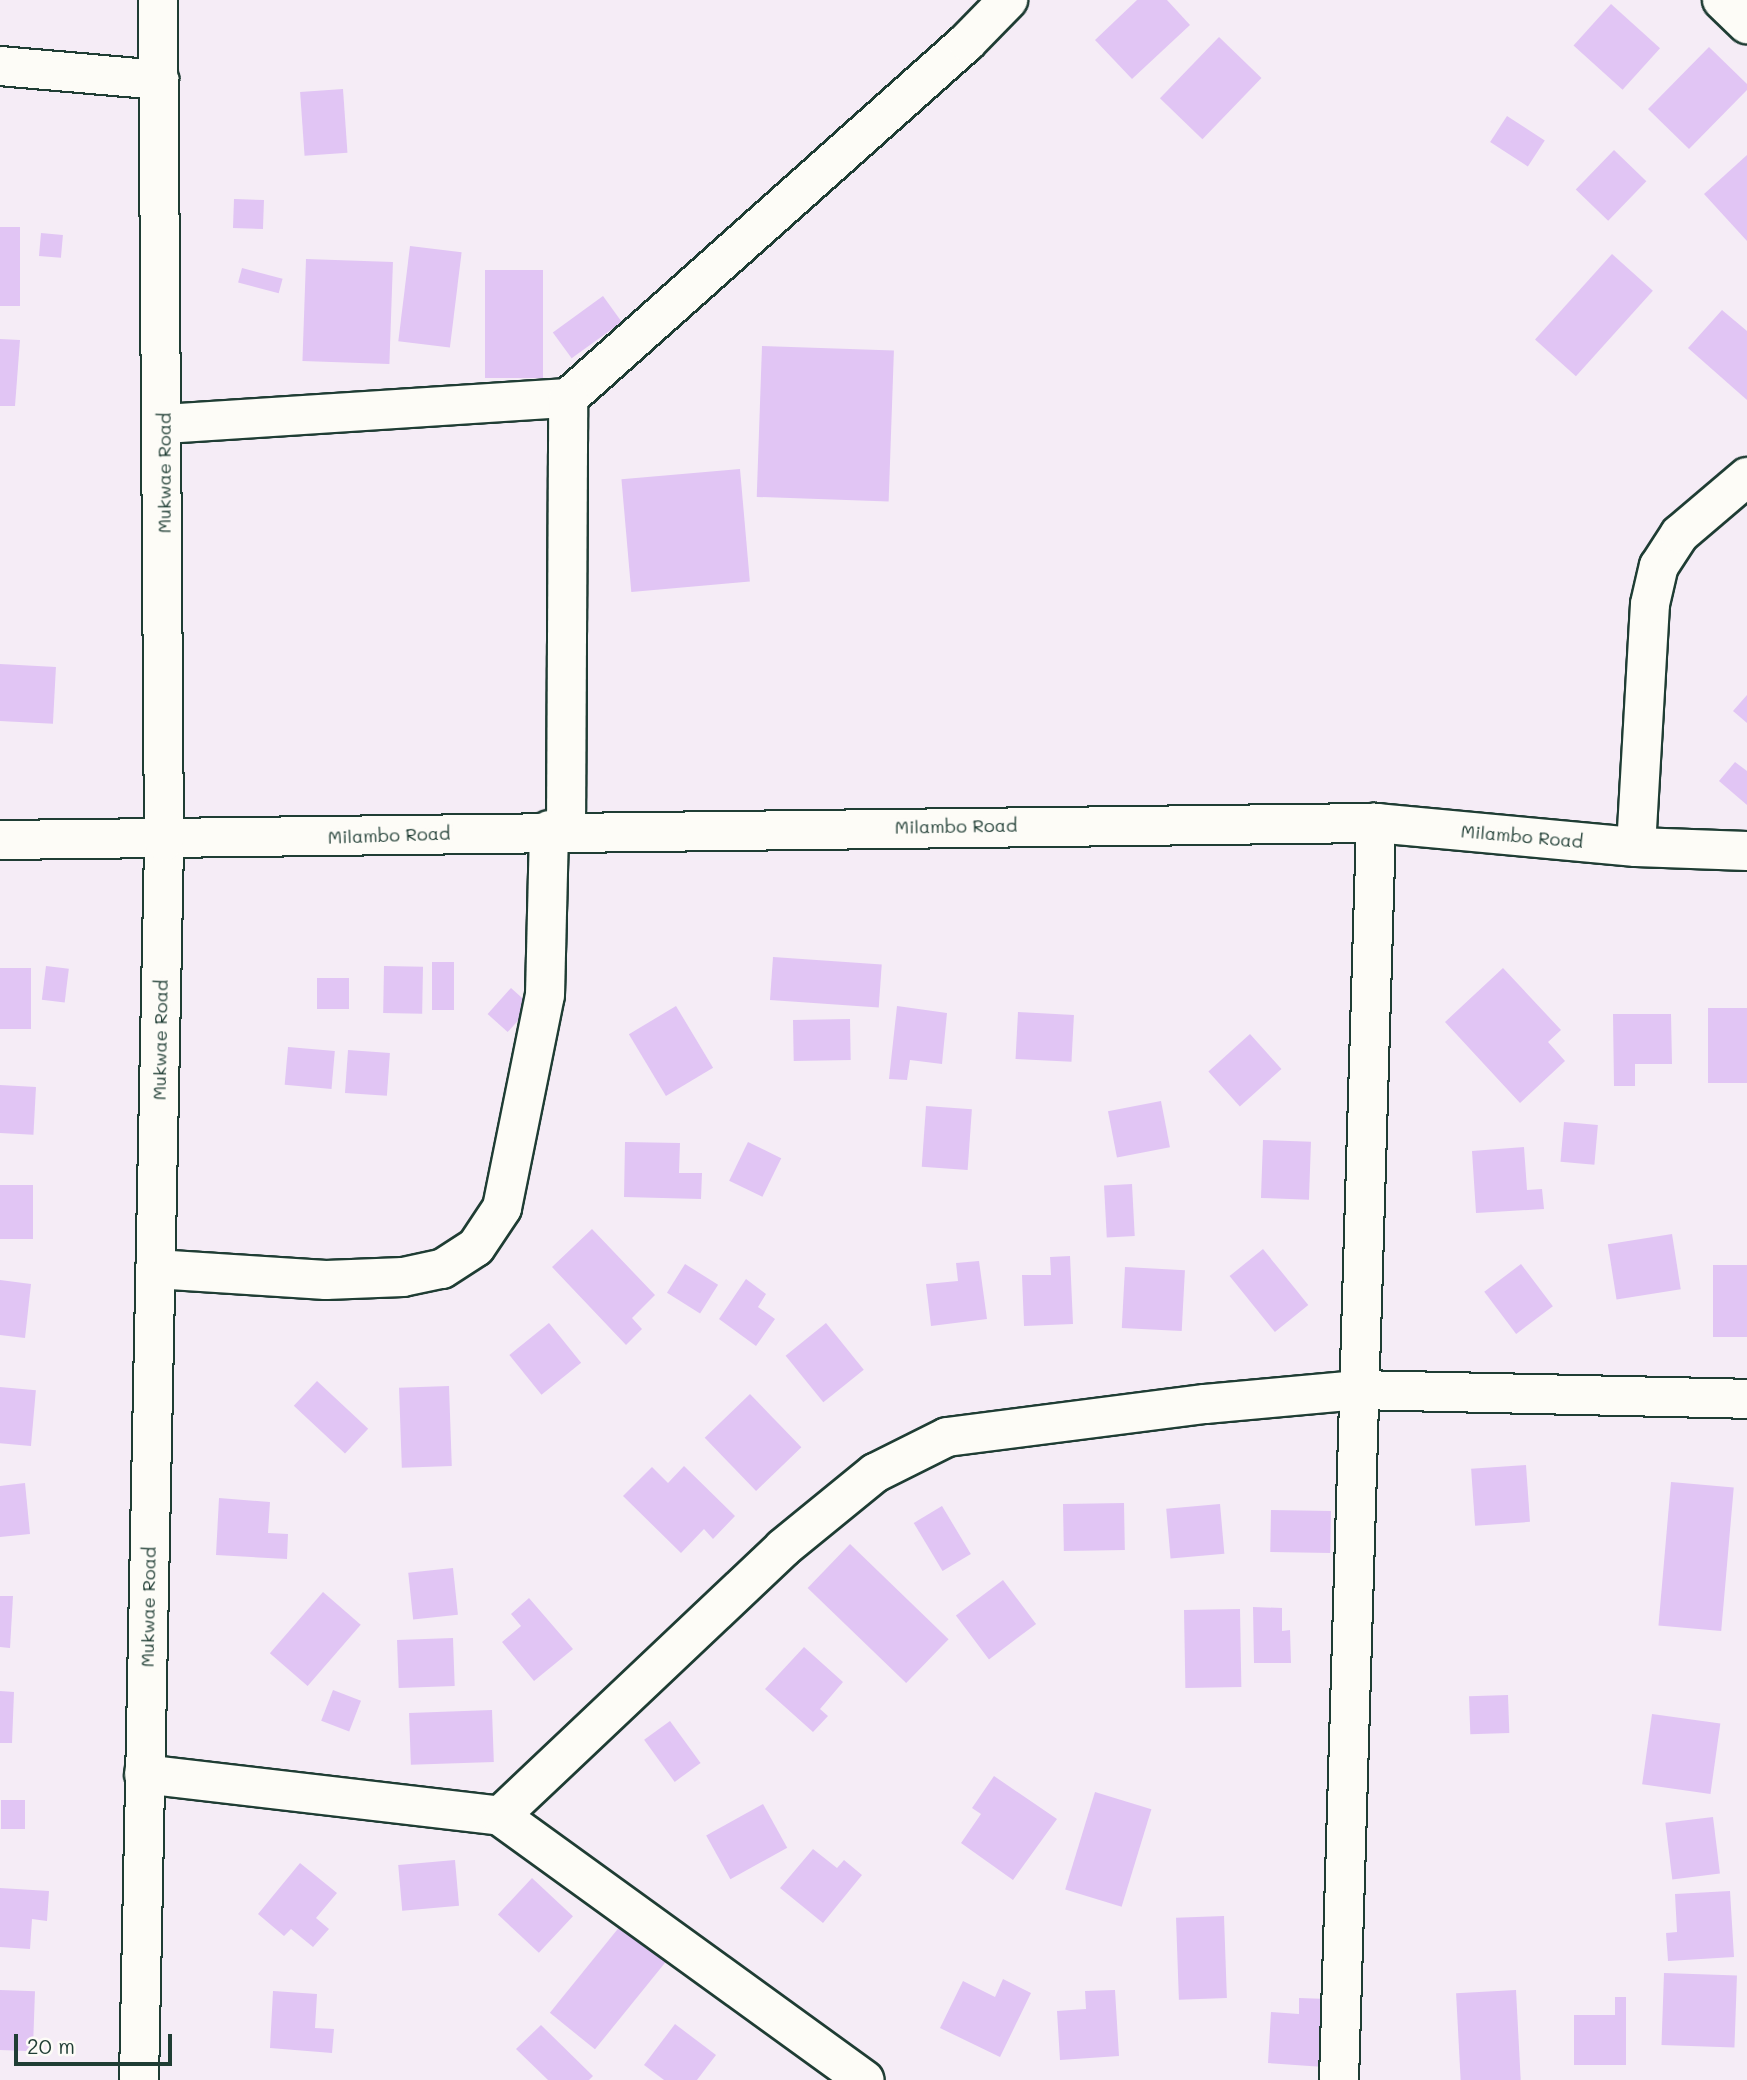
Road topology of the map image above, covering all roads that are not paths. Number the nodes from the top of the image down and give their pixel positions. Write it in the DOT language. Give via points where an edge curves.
graph roads {
  1 [pos="158,0"];
  2 [pos="1008,0"];
  3 [pos="1723,0"];
  4 [pos="1747,24"];
  5 [pos="0,66"];
  6 [pos="159,80"];
  7 [pos="568,398"];
  8 [pos="164,424"];
  9 [pos="1747,477"];
  10 [pos="1376,822"];
  11 [pos="557,830"];
  12 [pos="0,840"];
  13 [pos="164,841"];
  14 [pos="1636,847"];
  15 [pos="1747,851"];
  16 [pos="155,1269"];
  17 [pos="1358,1390"];
  18 [pos="1747,1399"];
  19 [pos="144,1774"];
  20 [pos="500,1816"];
  21 [pos="139,2080"];
  22 [pos="865,2080"];
  23 [pos="1339,2080"];
  1 -- 6 [label="street, Mukwae Road"];
  2 -- 7 [label="street" via="967,42"];
  3 -- 4 [label="street"];
  5 -- 6 [label="street"];
  6 -- 8 [label="street, Mukwae Road"];
  7 -- 8 [label="street"];
  7 -- 11 [label="street"];
  8 -- 13 [label="street, Mukwae Road"];
  9 -- 14 [label="street" via="1680,534 1659,566 1650,604"];
  10 -- 11 [label="street, Milambo Road"];
  10 -- 14 [label="street, Milambo Road"];
  10 -- 17 [label="street"];
  11 -- 13 [label="street, Milambo Road"];
  11 -- 16 [label="street" via="545,995 502,1208 476,1247 442,1269 403,1277 326,1280"];
  12 -- 13 [label="street, Milambo Road"];
  13 -- 16 [label="street, Mukwae Road"];
  14 -- 15 [label="street, Milambo Road"];
  16 -- 19 [label="street, Mukwae Road"];
  17 -- 18 [label="street"];
  17 -- 20 [label="street" via="947,1437 887,1467 783,1548"];
  17 -- 23 [label="street"];
  19 -- 20 [label="street"];
  19 -- 21 [label="street, Mukwae Road"];
  20 -- 22 [label="street"];
}
